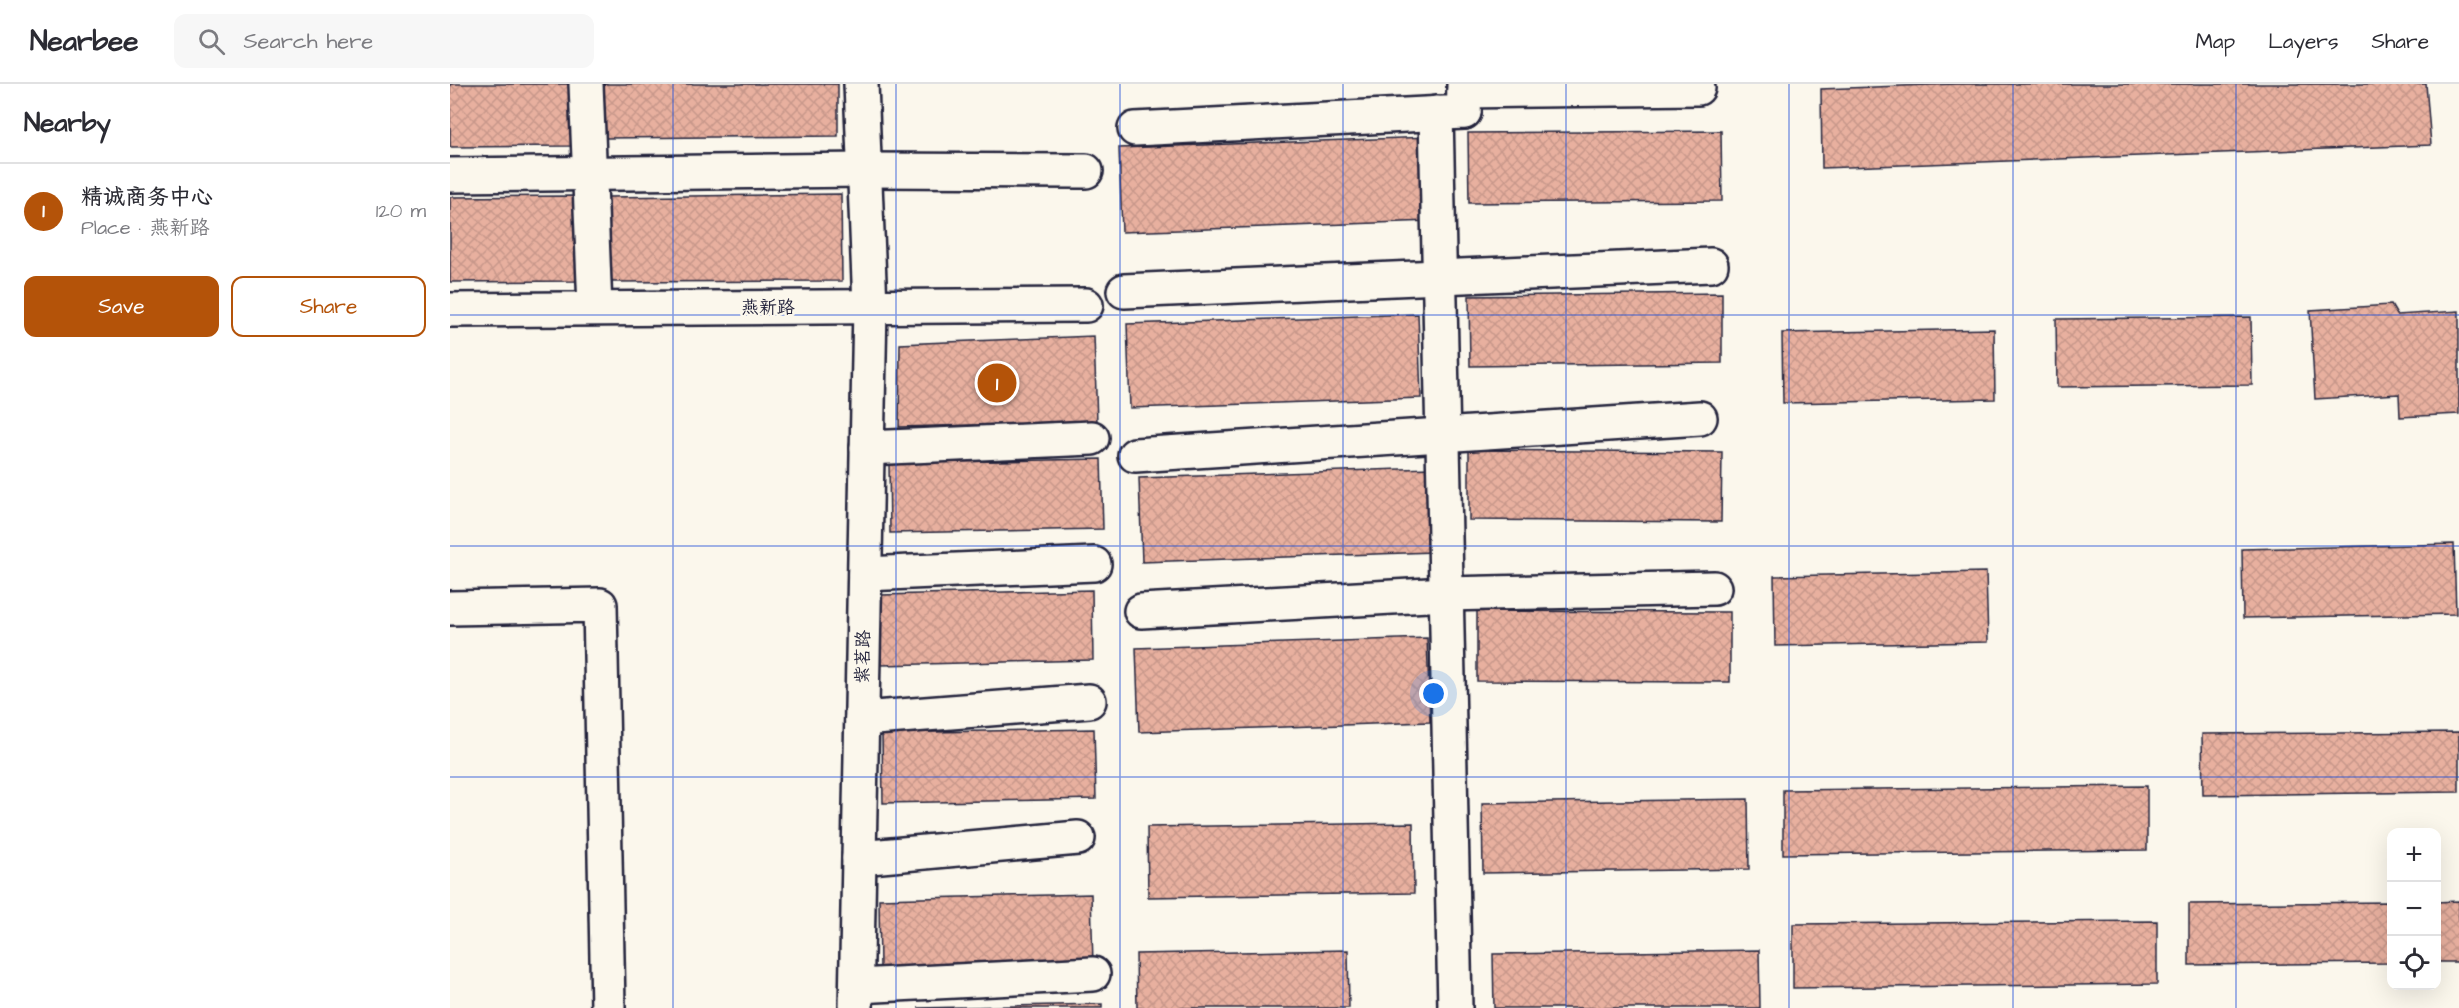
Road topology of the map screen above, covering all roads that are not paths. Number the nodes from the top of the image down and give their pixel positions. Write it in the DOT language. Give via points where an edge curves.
graph roads {
  1 [pos="586,84"];
  2 [pos="861,84"];
  3 [pos="1464,88"];
  4 [pos="1698,88"];
  5 [pos="1436,114"];
  6 [pos="1135,129"];
  7 [pos="865,170"];
  8 [pos="1086,171"];
  9 [pos="589,174"];
  10 [pos="450,175"];
  11 [pos="1711,266"];
  12 [pos="1440,278"];
  13 [pos="1124,291"];
  14 [pos="1086,305"];
  15 [pos="870,306"];
  16 [pos="595,309"];
  17 [pos="450,310"];
  18 [pos="1700,418"];
  19 [pos="1443,435"];
  20 [pos="1092,438"];
  21 [pos="867,448"];
  22 [pos="1135,455"];
  23 [pos="1094,564"];
  24 [pos="865,574"];
  25 [pos="1714,588"];
  26 [pos="1446,594"];
  27 [pos="450,608"];
  28 [pos="1141,611"];
  29 [pos="1089,701"];
  30 [pos="862,719"];
  31 [pos="1078,838"];
  32 [pos="859,858"];
  33 [pos="1094,974"];
  34 [pos="857,997"];
  35 [pos="608,1008"];
  36 [pos="1455,1008"];
  1 -- 9 [label="street"];
  2 -- 7 [label="street, 紫茗路"];
  3 -- 4 [label="street"];
  3 -- 5 [label="street" via="1464,112"];
  5 -- 6 [label="street"];
  5 -- 12 [label="street"];
  7 -- 8 [label="street"];
  7 -- 9 [label="street"];
  7 -- 15 [label="street, 紫茗路"];
  9 -- 10 [label="street"];
  9 -- 16 [label="street"];
  11 -- 12 [label="street"];
  12 -- 13 [label="street"];
  12 -- 19 [label="street"];
  14 -- 15 [label="street, 燕新路"];
  15 -- 16 [label="street, 燕新路"];
  15 -- 21 [label="street, 紫茗路"];
  16 -- 17 [label="street, 燕新路"];
  18 -- 19 [label="street"];
  19 -- 22 [label="street"];
  19 -- 26 [label="street"];
  20 -- 21 [label="street"];
  21 -- 24 [label="street, 紫茗路"];
  23 -- 24 [label="street"];
  24 -- 30 [label="street, 紫茗路"];
  25 -- 26 [label="street"];
  26 -- 28 [label="street"];
  26 -- 36 [label="street"];
  27 -- 35 [label="street" via="600,605"];
  29 -- 30 [label="street"];
  30 -- 32 [label="street, 紫茗路"];
  31 -- 32 [label="street"];
  32 -- 34 [label="street, 紫茗路"];
  33 -- 34 [label="street"];
}
